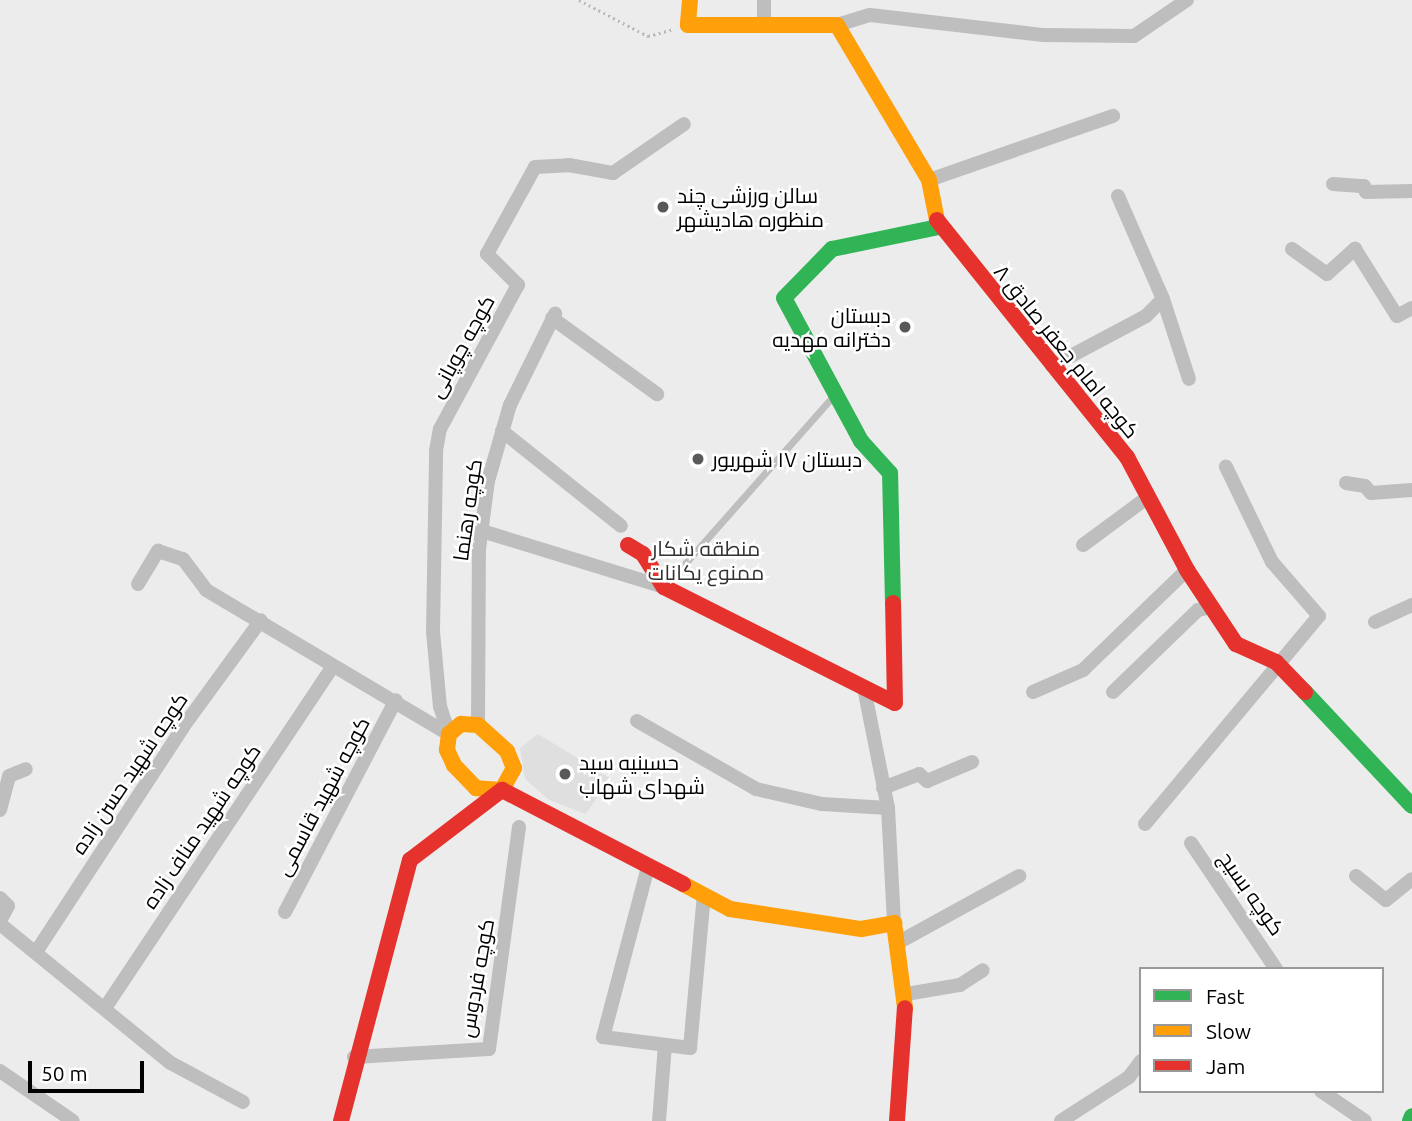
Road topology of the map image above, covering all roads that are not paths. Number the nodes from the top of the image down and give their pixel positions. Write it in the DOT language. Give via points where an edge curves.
graph roads {
  1 [pos="690,0"];
  2 [pos="764,0"];
  3 [pos="1187,0"];
  4 [pos="764,25"];
  5 [pos="837,25"];
  6 [pos="1113,116"];
  7 [pos="684,124"];
  8 [pos="929,180"];
  9 [pos="1333,184"];
  10 [pos="1412,191"];
  11 [pos="1118,196"];
  12 [pos="938,227"];
  13 [pos="1292,249"];
  14 [pos="1163,299"];
  15 [pos="1412,308"];
  16 [pos="1052,366"];
  17 [pos="1189,379"];
  18 [pos="657,394"];
  19 [pos="834,394"];
  20 [pos="502,431"];
  21 [pos="1226,467"];
  22 [pos="1346,483"];
  23 [pos="1412,490"];
  24 [pos="1148,497"];
  25 [pos="621,526"];
  26 [pos="482,531"];
  27 [pos="628,545"];
  28 [pos="1083,545"];
  29 [pos="1187,570"];
  30 [pos="138,584"];
  31 [pos="664,587"];
  32 [pos="1412,605"];
  33 [pos="1211,607"];
  34 [pos="261,620"];
  35 [pos="1375,622"];
  36 [pos="1276,662"];
  37 [pos="332,667"];
  38 [pos="864,688"];
  39 [pos="1032,692"];
  40 [pos="1113,692"];
  41 [pos="396,700"];
  42 [pos="637,722"];
  43 [pos="478,725"];
  44 [pos="449,734"];
  45 [pos="972,762"];
  46 [pos="26,769"];
  47 [pos="883,788"];
  48 [pos="502,790"];
  49 [pos="1412,806"];
  50 [pos="888,808"];
  51 [pos="0,810"];
  52 [pos="1145,824"];
  53 [pos="519,827"];
  54 [pos="1191,843"];
  55 [pos="648,867"];
  56 [pos="1019,876"];
  57 [pos="1356,876"];
  58 [pos="1412,879"];
  59 [pos="704,895"];
  60 [pos="0,898"];
  61 [pos="285,912"];
  62 [pos="0,923"];
  63 [pos="894,923"];
  64 [pos="901,941"];
  65 [pos="36,953"];
  66 [pos="1275,967"];
  67 [pos="983,970"];
  68 [pos="906,994"];
  69 [pos="105,1008"];
  70 [pos="665,1045"];
  71 [pos="354,1057"];
  72 [pos="1139,1064"];
  73 [pos="0,1070"];
  74 [pos="1324,1093"];
  75 [pos="243,1102"];
  76 [pos="73,1121"];
  77 [pos="341,1121"];
  78 [pos="659,1121"];
  79 [pos="897,1121"];
  80 [pos="1061,1121"];
  81 [pos="1365,1121"];
  1 -- 4 [label="street" via="688,25"];
  2 -- 4 [label="street"];
  3 -- 5 [label="street" via="1134,36 1044,35 870,15"];
  4 -- 5 [label="street"];
  5 -- 8 [label="street, کوچه امام جعفر صادق ۸"];
  6 -- 8 [label="street"];
  7 -- 44 [label="street, کوچه چوپانی" via="612,173 569,164 535,167 487,254 518,285 440,429 436,451 433,631 440,707"];
  8 -- 12 [label="street, کوچه امام جعفر صادق ۸"];
  9 -- 10 [label="street" via="1364,186 1366,192"];
  11 -- 14 [label="street"];
  12 -- 16 [label="street, کوچه امام جعفر صادق ۸"];
  12 -- 19 [label="street" via="832,249 785,298"];
  13 -- 15 [label="street" via="1327,274 1355,249 1397,316"];
  14 -- 16 [label="street" via="1146,316"];
  14 -- 17 [label="street"];
  16 -- 24 [label="street, کوچه امام جعفر صادق ۸" via="1126,457"];
  18 -- 20 [label="street, کوچه رهنما" via="553,316"];
  19 -- 31 [label="lane"];
  19 -- 38 [label="street" via="861,441 890,473 895,703"];
  20 -- 25 [label="street"];
  20 -- 26 [label="street, کوچه رهنما"];
  21 -- 36 [label="street" via="1272,562 1320,617"];
  22 -- 23 [label="street" via="1365,486 1371,493"];
  24 -- 28 [label="street"];
  24 -- 29 [label="street, کوچه امام جعفر صادق ۸"];
  26 -- 31 [label="street"];
  26 -- 43 [label="street, کوچه رهنما"];
  27 -- 31 [label="street" via="643,554"];
  29 -- 33 [label="street, کوچه امام جعفر صادق ۸"];
  29 -- 39 [label="street" via="1083,670"];
  30 -- 34 [label="street" via="158,551 183,559 206,590"];
  31 -- 38 [label="street"];
  32 -- 35 [label="street"];
  33 -- 36 [label="street, کوچه امام جعفر صادق ۸" via="1236,644"];
  33 -- 40 [label="street" via="1198,610"];
  34 -- 37 [label="street"];
  34 -- 65 [label="street, کوچه شهید حسن زاده"];
  36 -- 49 [label="street, کوچه امام جعفر صادق ۸"];
  36 -- 52 [label="street"];
  37 -- 41 [label="street"];
  37 -- 69 [label="street, کوچه شهید مناف زاده"];
  38 -- 47 [label="street"];
  41 -- 44 [label="street"];
  41 -- 61 [label="street, کوچه شهید قاسمی"];
  42 -- 50 [label="street" via="756,789 822,804"];
  43 -- 44 [label="street" via="461,724"];
  43 -- 48 [label="street" via="508,751 514,768"];
  44 -- 48 [label="street" via="447,750 463,777 489,793"];
  45 -- 47 [label="street" via="927,782 919,774"];
  46 -- 51 [label="street" via="9,776"];
  47 -- 50 [label="street"];
  48 -- 55 [label="street"];
  48 -- 71 [label="street" via="410,860"];
  50 -- 63 [label="street"];
  53 -- 71 [label="street, کوچه فردوس" via="489,1049"];
  54 -- 66 [label="street, کوچه بسیج"];
  55 -- 59 [label="street"];
  55 -- 70 [label="street" via="603,1037"];
  56 -- 64 [label="street"];
  57 -- 58 [label="street" via="1386,900 1395,887"];
  59 -- 63 [label="street" via="730,909 861,929"];
  59 -- 70 [label="street" via="690,1048"];
  60 -- 62 [label="street" via="8,906"];
  62 -- 65 [label="street"];
  63 -- 64 [label="street"];
  64 -- 68 [label="street"];
  65 -- 69 [label="street"];
  67 -- 68 [label="street" via="960,985"];
  68 -- 79 [label="street"];
  69 -- 75 [label="street" via="169,1062"];
  70 -- 78 [label="street"];
  71 -- 77 [label="street"];
  72 -- 80 [label="street" via="1129,1077"];
  73 -- 76 [label="street"];
  74 -- 81 [label="street"];
}
